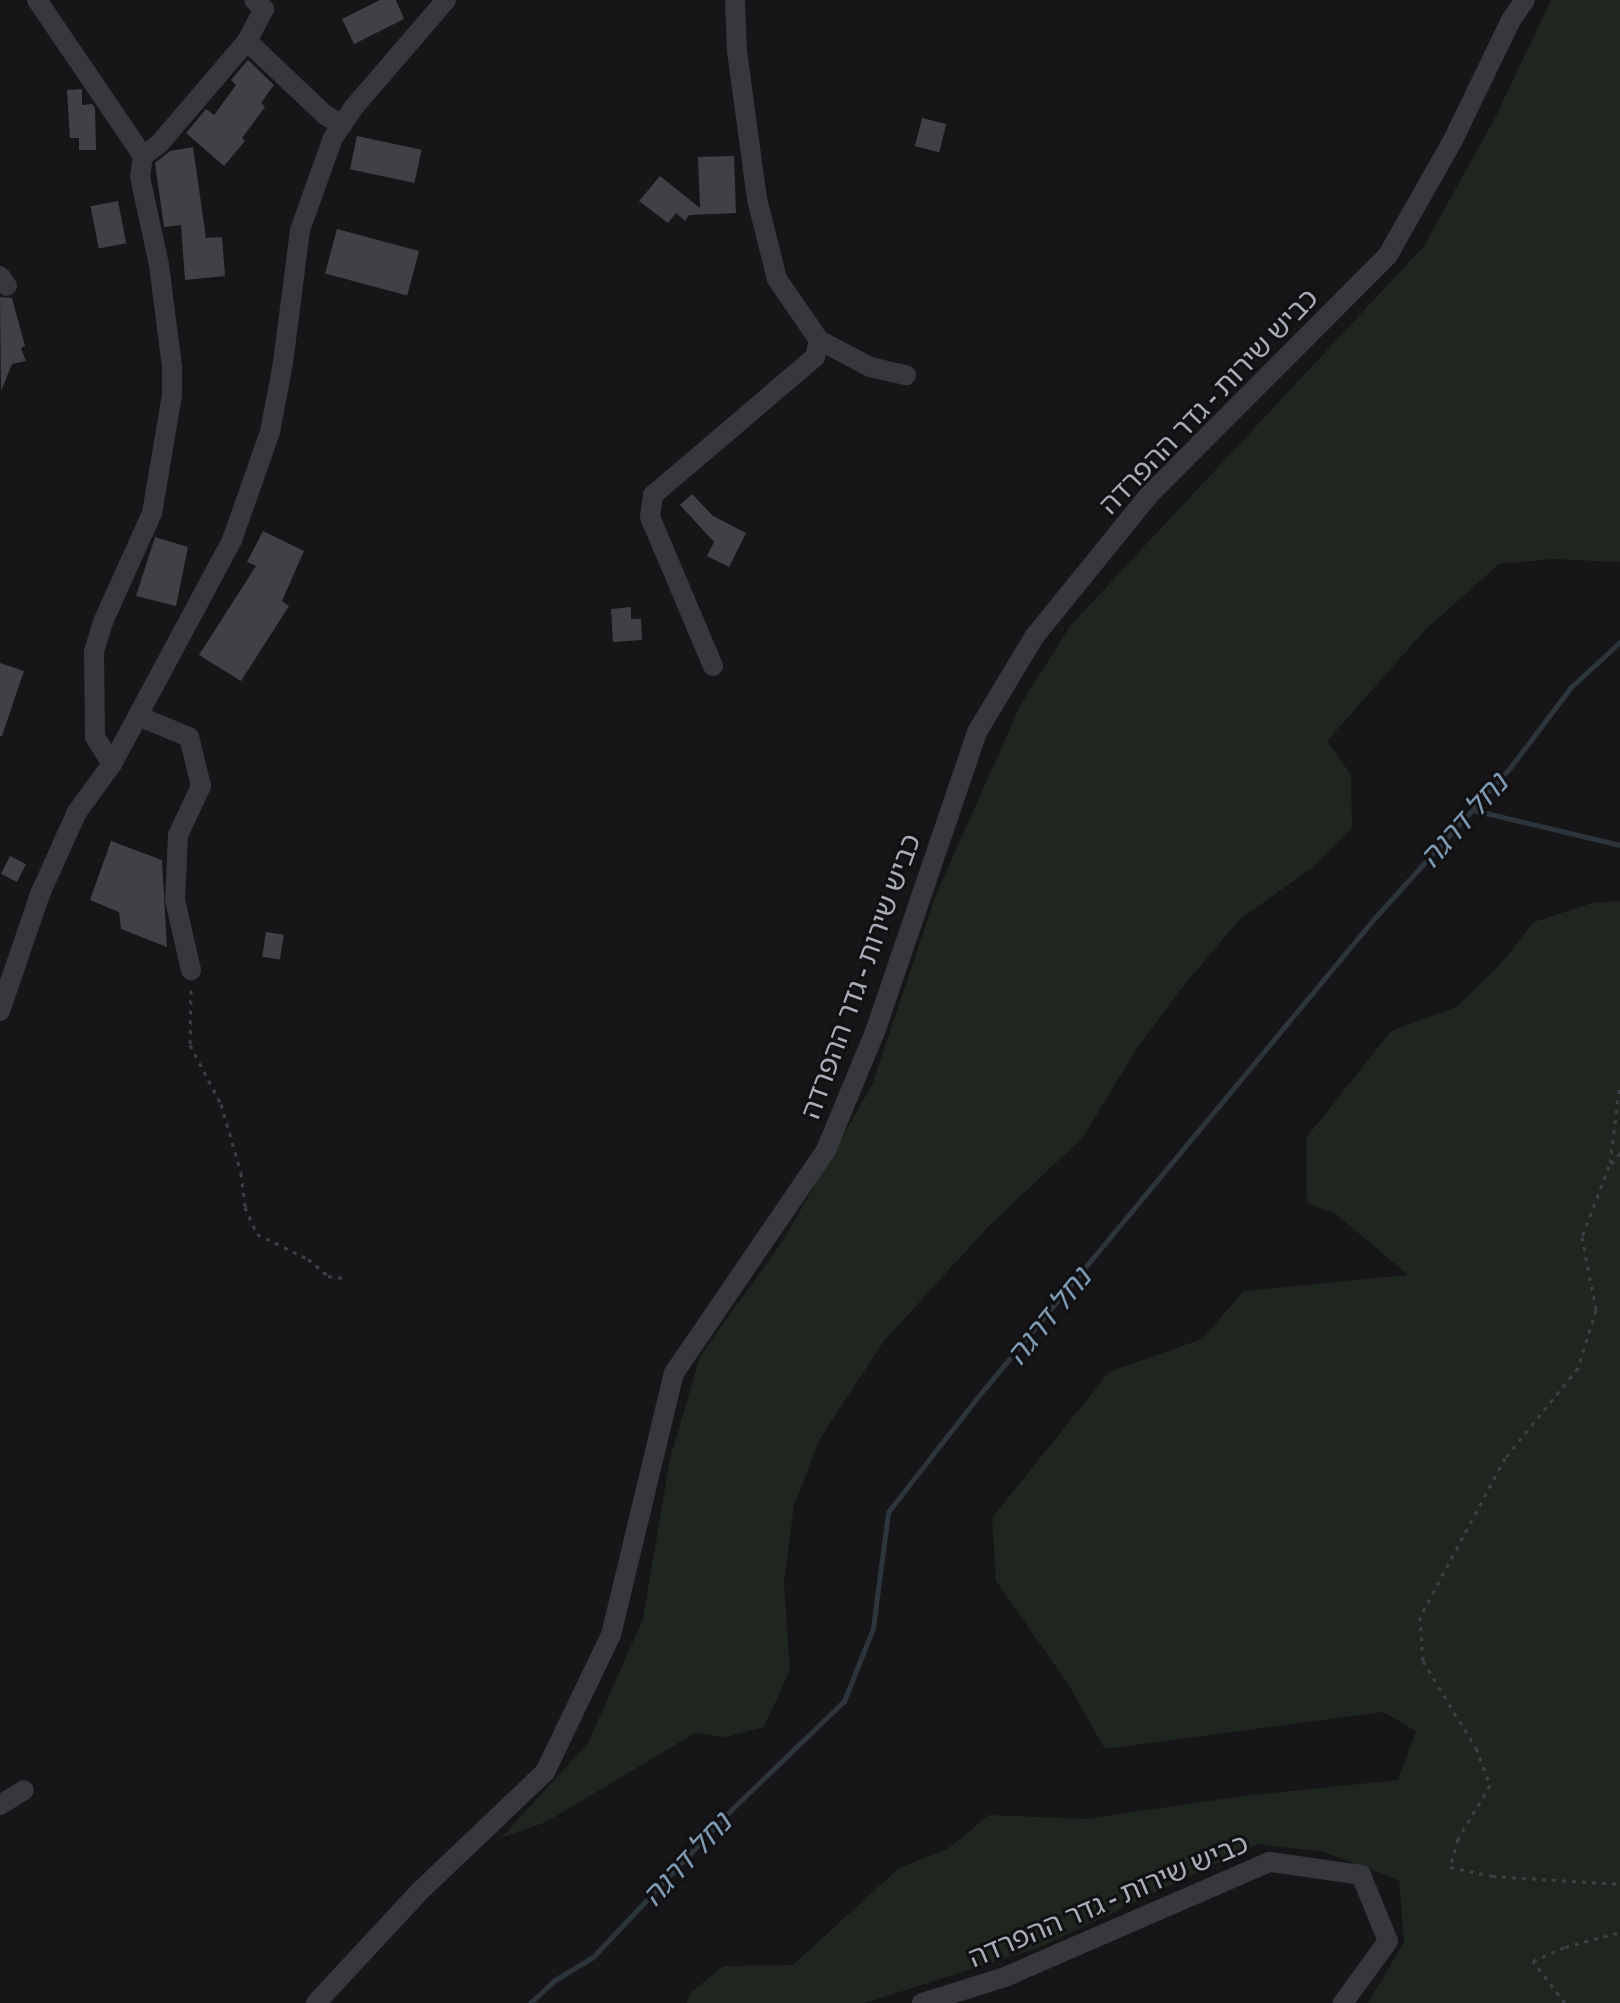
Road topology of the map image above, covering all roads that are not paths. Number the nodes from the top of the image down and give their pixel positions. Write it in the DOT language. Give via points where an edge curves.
graph roads {
  1 [pos="37,0"];
  2 [pos="254,0"];
  3 [pos="446,0"];
  4 [pos="735,0"];
  5 [pos="1525,0"];
  6 [pos="247,41"];
  7 [pos="342,125"];
  8 [pos="143,156"];
  9 [pos="819,340"];
  10 [pos="906,375"];
  11 [pos="713,666"];
  12 [pos="138,716"];
  13 [pos="112,764"];
  14 [pos="191,970"];
  15 [pos="0,1011"];
  16 [pos="24,1790"];
  17 [pos="0,1805"];
  18 [pos="316,2003"];
  19 [pos="922,2003"];
  20 [pos="1343,2003"];
  1 -- 8 [label="street"];
  2 -- 6 [label="street" via="264,9"];
  3 -- 7 [label="street"];
  4 -- 9 [label="street" via="737,51 765,240 777,279"];
  5 -- 18 [label="street, כביש שירות - גדר ההפרדה" via="1388,255 1148,496 1034,637 977,732 876,1029 826,1150 674,1373 611,1635 545,1772 419,1892"];
  6 -- 7 [label="street"];
  6 -- 8 [label="street"];
  7 -- 12 [label="street" via="300,230 270,432 232,540"];
  8 -- 13 [label="street" via="140,177 159,265 172,395 152,513 94,651 95,737"];
  9 -- 10 [label="street" via="870,367"];
  9 -- 11 [label="street" via="815,357 653,495 650,517"];
  12 -- 13 [label="street"];
  12 -- 14 [label="street" via="189,737 201,786 178,835 175,900"];
  13 -- 15 [label="street" via="77,812 46,881"];
  16 -- 17 [label="street"];
  19 -- 20 [label="street, כביש שירות - גדר ההפרדה" via="1005,1977 1270,1862 1361,1875 1388,1941"];
}
